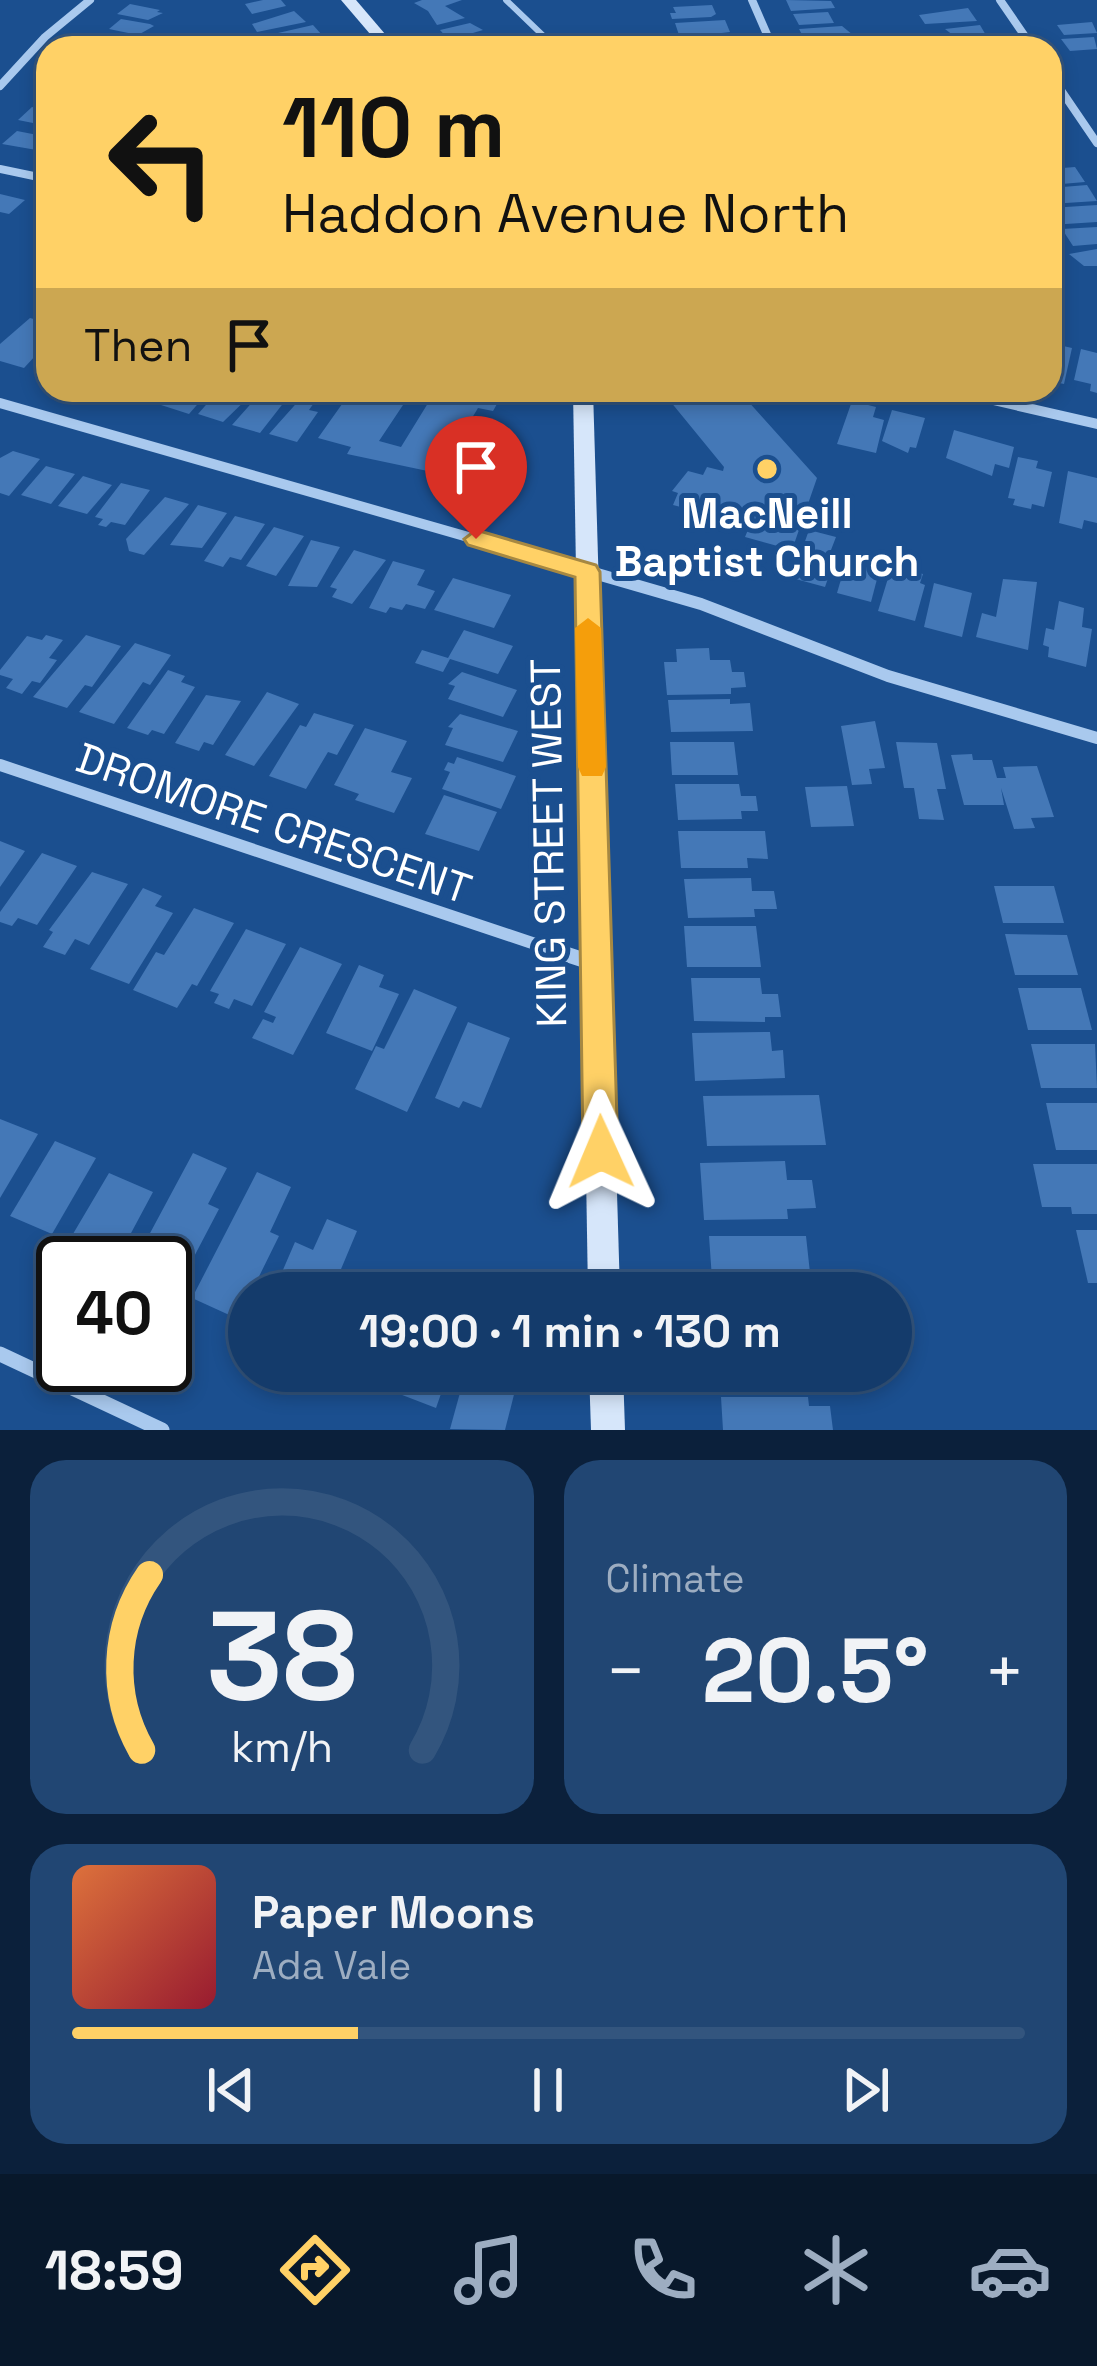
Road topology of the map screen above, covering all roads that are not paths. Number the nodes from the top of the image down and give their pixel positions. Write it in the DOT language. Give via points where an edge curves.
graph roads {
  1 [pos="90,0"];
  2 [pos="348,0"];
  3 [pos="506,0"];
  4 [pos="752,0"];
  5 [pos="1000,0"];
  6 [pos="47,36"];
  7 [pos="380,36"];
  8 [pos="544,36"];
  9 [pos="767,36"];
  10 [pos="1025,36"];
  11 [pos="36,48"];
  12 [pos="0,86"];
  13 [pos="1062,92"];
  14 [pos="1097,143"];
  15 [pos="0,169"];
  16 [pos="36,176"];
  17 [pos="584,402"];
  18 [pos="1002,402"];
  19 [pos="0,403"];
  20 [pos="1097,424"];
  21 [pos="587,572"];
  22 [pos="1096,741"];
  23 [pos="0,765"];
  24 [pos="596,964"];
  25 [pos="603,1272"];
  26 [pos="0,1354"];
  27 [pos="607,1392"];
  28 [pos="163,1430"];
  29 [pos="608,1430"];
  1 -- 6 [label="street"];
  2 -- 7 [label="street"];
  3 -- 8 [label="lane"];
  4 -- 9 [label="street"];
  5 -- 10 [label="street"];
  11 -- 12 [label="street"];
  13 -- 14 [label="street"];
  15 -- 16 [label="street"];
  17 -- 21 [label="street, KING STREET WEST"];
  18 -- 20 [label="street"];
  19 -- 21 [label="street"];
  21 -- 22 [label="street"];
  21 -- 24 [label="street, KING STREET WEST"];
  23 -- 24 [label="street, DROMORE CRESCENT"];
  24 -- 25 [label="street, KING STREET WEST"];
  26 -- 28 [label="street"];
  27 -- 29 [label="street"];
}
